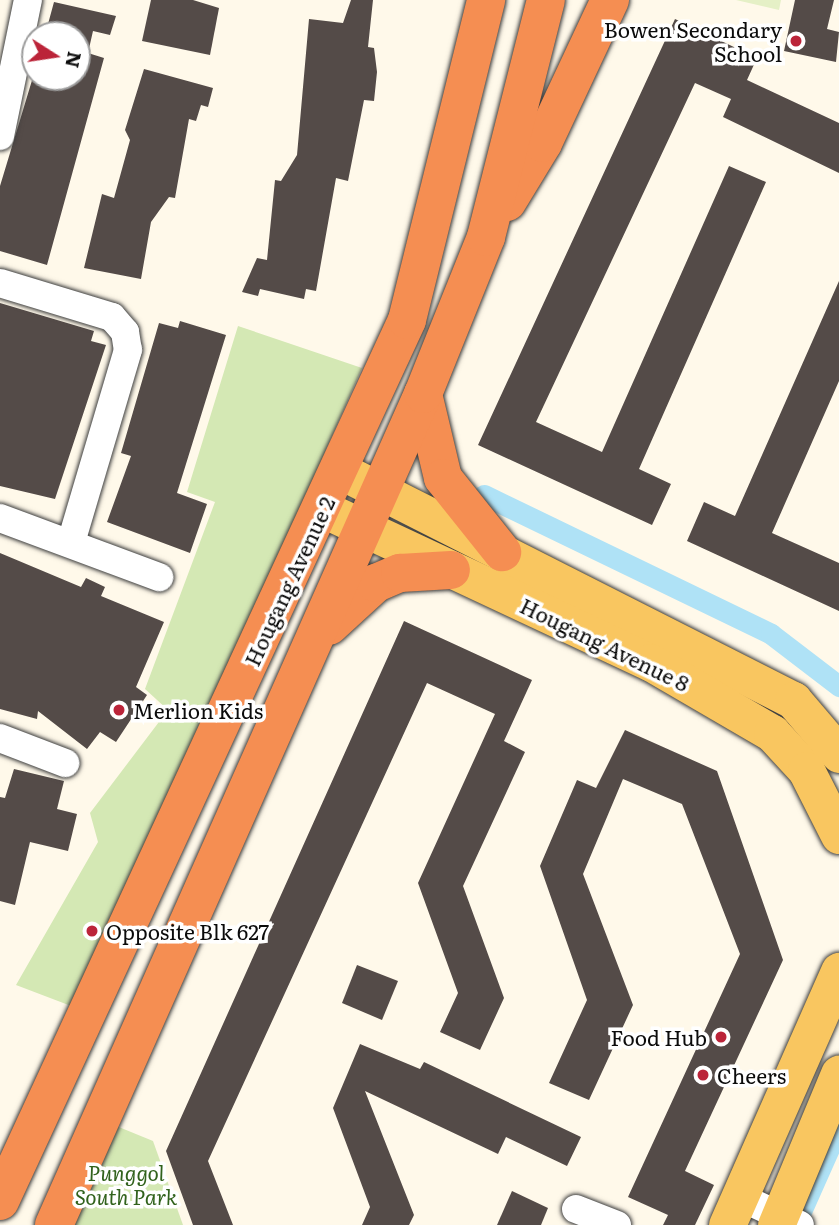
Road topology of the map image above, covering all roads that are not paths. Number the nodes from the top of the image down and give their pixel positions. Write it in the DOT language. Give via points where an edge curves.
graph roads {
  1 [pos="28,0"];
  2 [pos="466,0"];
  3 [pos="486,0"];
  4 [pos="546,0"];
  5 [pos="610,0"];
  6 [pos="6,81"];
  7 [pos="0,136"];
  8 [pos="450,138"];
  9 [pos="486,237"];
  10 [pos="0,283"];
  11 [pos="423,394"];
  12 [pos="341,471"];
  13 [pos="381,491"];
  14 [pos="323,509"];
  15 [pos="0,517"];
  16 [pos="365,528"];
  17 [pos="71,542"];
  18 [pos="502,552"];
  19 [pos="451,570"];
  20 [pos="159,577"];
  21 [pos="314,640"];
  22 [pos="0,738"];
  23 [pos="839,754"];
  24 [pos="65,763"];
  25 [pos="839,835"];
  26 [pos="839,971"];
  27 [pos="839,1074"];
  28 [pos="0,1201"];
  29 [pos="576,1209"];
  30 [pos="733,1211"];
  31 [pos="788,1222"];
  32 [pos="54,1225"];
  33 [pos="617,1225"];
  1 -- 6 [label="street"];
  2 -- 8 [label="highway"];
  3 -- 8 [label="highway"];
  4 -- 9 [label="highway"];
  5 -- 9 [label="highway" via="543,143"];
  6 -- 7 [label="street"];
  8 -- 12 [label="highway, Hougang Avenue 2" via="407,320"];
  9 -- 11 [label="highway"];
  10 -- 17 [label="street" via="112,317 125,332 128,350"];
  11 -- 13 [label="highway"];
  11 -- 18 [label="highway" via="443,478"];
  12 -- 13 [label="main road, Hougang Avenue 8"];
  12 -- 14 [label="highway, Hougang Avenue 2"];
  13 -- 16 [label="highway"];
  13 -- 18 [label="main road, Hougang Avenue 8"];
  14 -- 16 [label="main road, Hougang Avenue 8"];
  14 -- 28 [label="highway, Hougang Avenue 2"];
  15 -- 17 [label="street"];
  16 -- 19 [label="main road, Hougang Avenue 8"];
  16 -- 21 [label="highway"];
  17 -- 20 [label="street"];
  18 -- 23 [label="main road, Hougang Avenue 8" via="793,700"];
  19 -- 21 [label="highway" via="400,573 376,583"];
  19 -- 25 [label="main road, Hougang Avenue 8" via="650,662 772,733 806,770"];
  21 -- 32 [label="highway"];
  22 -- 24 [label="street"];
  26 -- 30 [label="main road"];
  27 -- 31 [label="main road"];
  29 -- 33 [label="street"];
  30 -- 31 [label="street"];
}
